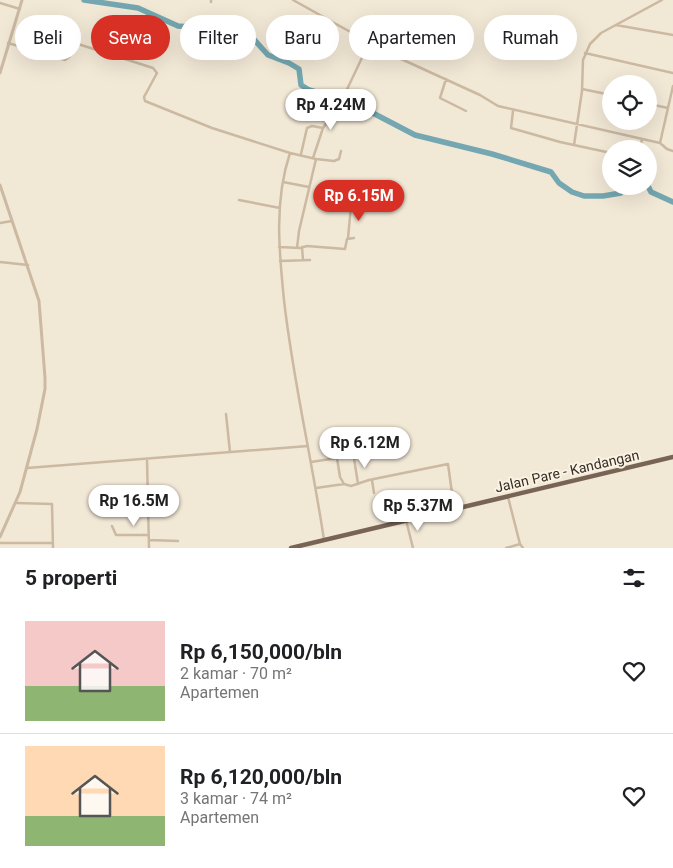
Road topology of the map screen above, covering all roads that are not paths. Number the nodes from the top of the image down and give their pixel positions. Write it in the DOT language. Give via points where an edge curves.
graph roads {
  1 [pos="22,0"];
  2 [pos="293,0"];
  3 [pos="662,0"];
  4 [pos="0,3"];
  5 [pos="20,9"];
  6 [pos="616,25"];
  7 [pos="349,31"];
  8 [pos="673,36"];
  9 [pos="8,43"];
  10 [pos="585,53"];
  11 [pos="362,60"];
  12 [pos="402,60"];
  13 [pos="0,73"];
  14 [pos="673,73"];
  15 [pos="446,79"];
  16 [pos="673,86"];
  17 [pos="582,89"];
  18 [pos="602,93"];
  19 [pos="657,106"];
  20 [pos="668,108"];
  21 [pos="513,110"];
  22 [pos="466,111"];
  23 [pos="576,125"];
  24 [pos="323,128"];
  25 [pos="642,139"];
  26 [pos="660,143"];
  27 [pos="574,145"];
  28 [pos="341,150"];
  29 [pos="602,151"];
  30 [pos="673,151"];
  31 [pos="290,153"];
  32 [pos="301,155"];
  33 [pos="314,159"];
  34 [pos="283,182"];
  35 [pos="0,185"];
  36 [pos="309,187"];
  37 [pos="239,200"];
  38 [pos="352,206"];
  39 [pos="280,208"];
  40 [pos="12,221"];
  41 [pos="0,223"];
  42 [pos="348,238"];
  43 [pos="354,238"];
  44 [pos="279,247"];
  45 [pos="302,247"];
  46 [pos="297,248"];
  47 [pos="303,260"];
  48 [pos="310,260"];
  49 [pos="280,261"];
  50 [pos="0,262"];
  51 [pos="28,265"];
  52 [pos="226,414"];
  53 [pos="308,446"];
  54 [pos="230,452"];
  55 [pos="673,457"];
  56 [pos="354,458"];
  57 [pos="147,459"];
  58 [pos="311,462"];
  59 [pos="27,468"];
  60 [pos="372,480"];
  61 [pos="344,484"];
  62 [pos="358,484"];
  63 [pos="316,488"];
  64 [pos="374,493"];
  65 [pos="508,497"];
  66 [pos="16,503"];
  67 [pos="454,510"];
  68 [pos="406,520"];
  69 [pos="112,526"];
  70 [pos="148,535"];
  71 [pos="0,537"];
  72 [pos="149,540"];
  73 [pos="322,540"];
  74 [pos="178,541"];
  75 [pos="52,542"];
  76 [pos="0,543"];
  77 [pos="520,544"];
  78 [pos="53,548"];
  79 [pos="149,548"];
  80 [pos="291,548"];
  81 [pos="321,548"];
  82 [pos="413,548"];
  83 [pos="506,548"];
  84 [pos="523,548"];
  1 -- 5 [label="street"];
  2 -- 7 [label="street"];
  3 -- 6 [label="street"];
  4 -- 5 [label="street"];
  5 -- 9 [label="street"];
  6 -- 8 [label="street"];
  6 -- 10 [label="street" via="597,36"];
  9 -- 13 [label="street"];
  9 -- 31 [label="street" via="64,60 73,45 78,44 154,69 157,73 144,97 146,102"];
  10 -- 14 [label="street"];
  10 -- 17 [label="street"];
  11 -- 24 [label="street" via="341,102"];
  12 -- 15 [label="street"];
  15 -- 21 [label="street" via="498,106"];
  15 -- 22 [label="street" via="440,98"];
  16 -- 20 [label="street"];
  17 -- 18 [label="street"];
  17 -- 23 [label="street"];
  19 -- 20 [label="street"];
  20 -- 26 [label="street"];
  21 -- 23 [label="street"];
  21 -- 27 [label="street" via="511,128"];
  23 -- 25 [label="street"];
  23 -- 27 [label="street"];
  24 -- 32 [label="street" via="307,128"];
  24 -- 33 [label="street"];
  25 -- 26 [label="street"];
  26 -- 30 [label="street"];
  27 -- 29 [label="street"];
  28 -- 33 [label="street" via="334,162"];
  31 -- 32 [label="street"];
  31 -- 34 [label="street"];
  32 -- 33 [label="street"];
  33 -- 36 [label="street"];
  34 -- 36 [label="street"];
  34 -- 39 [label="street"];
  35 -- 40 [label="street"];
  36 -- 46 [label="street"];
  37 -- 39 [label="street"];
  38 -- 42 [label="street"];
  39 -- 44 [label="street"];
  40 -- 41 [label="street"];
  40 -- 51 [label="street"];
  42 -- 43 [label="street"];
  42 -- 45 [label="street" via="344,249"];
  44 -- 46 [label="street"];
  44 -- 49 [label="street"];
  45 -- 46 [label="street"];
  45 -- 47 [label="street"];
  47 -- 48 [label="street"];
  47 -- 49 [label="street"];
  49 -- 53 [label="street" via="296,385"];
  50 -- 51 [label="street"];
  51 -- 59 [label="street" via="40,307 46,378"];
  52 -- 54 [label="street"];
  53 -- 54 [label="street"];
  53 -- 58 [label="street"];
  54 -- 57 [label="street"];
  55 -- 65 [label="main road, Jalan Pare - Kandangan"];
  56 -- 62 [label="street"];
  57 -- 59 [label="street"];
  57 -- 70 [label="street"];
  58 -- 61 [label="street" via="337,458"];
  58 -- 63 [label="street"];
  59 -- 66 [label="street"];
  60 -- 62 [label="street"];
  60 -- 64 [label="street"];
  60 -- 67 [label="street" via="448,464"];
  61 -- 62 [label="street"];
  61 -- 63 [label="street"];
  63 -- 73 [label="street"];
  65 -- 67 [label="main road, Jalan Pare - Kandangan"];
  65 -- 77 [label="street"];
  66 -- 71 [label="street"];
  66 -- 75 [label="street" via="52,504"];
  67 -- 68 [label="main road, Jalan Pare - Kandangan"];
  68 -- 73 [label="main road, Jalan Pare - Kandangan"];
  68 -- 82 [label="street"];
  69 -- 70 [label="street" via="116,535"];
  70 -- 72 [label="street"];
  72 -- 74 [label="street"];
  72 -- 79 [label="street"];
  73 -- 80 [label="main road, Jalan Pare - Kandangan"];
  73 -- 81 [label="street"];
  75 -- 76 [label="street"];
  75 -- 78 [label="street"];
  77 -- 83 [label="street"];
  77 -- 84 [label="street"];
}
